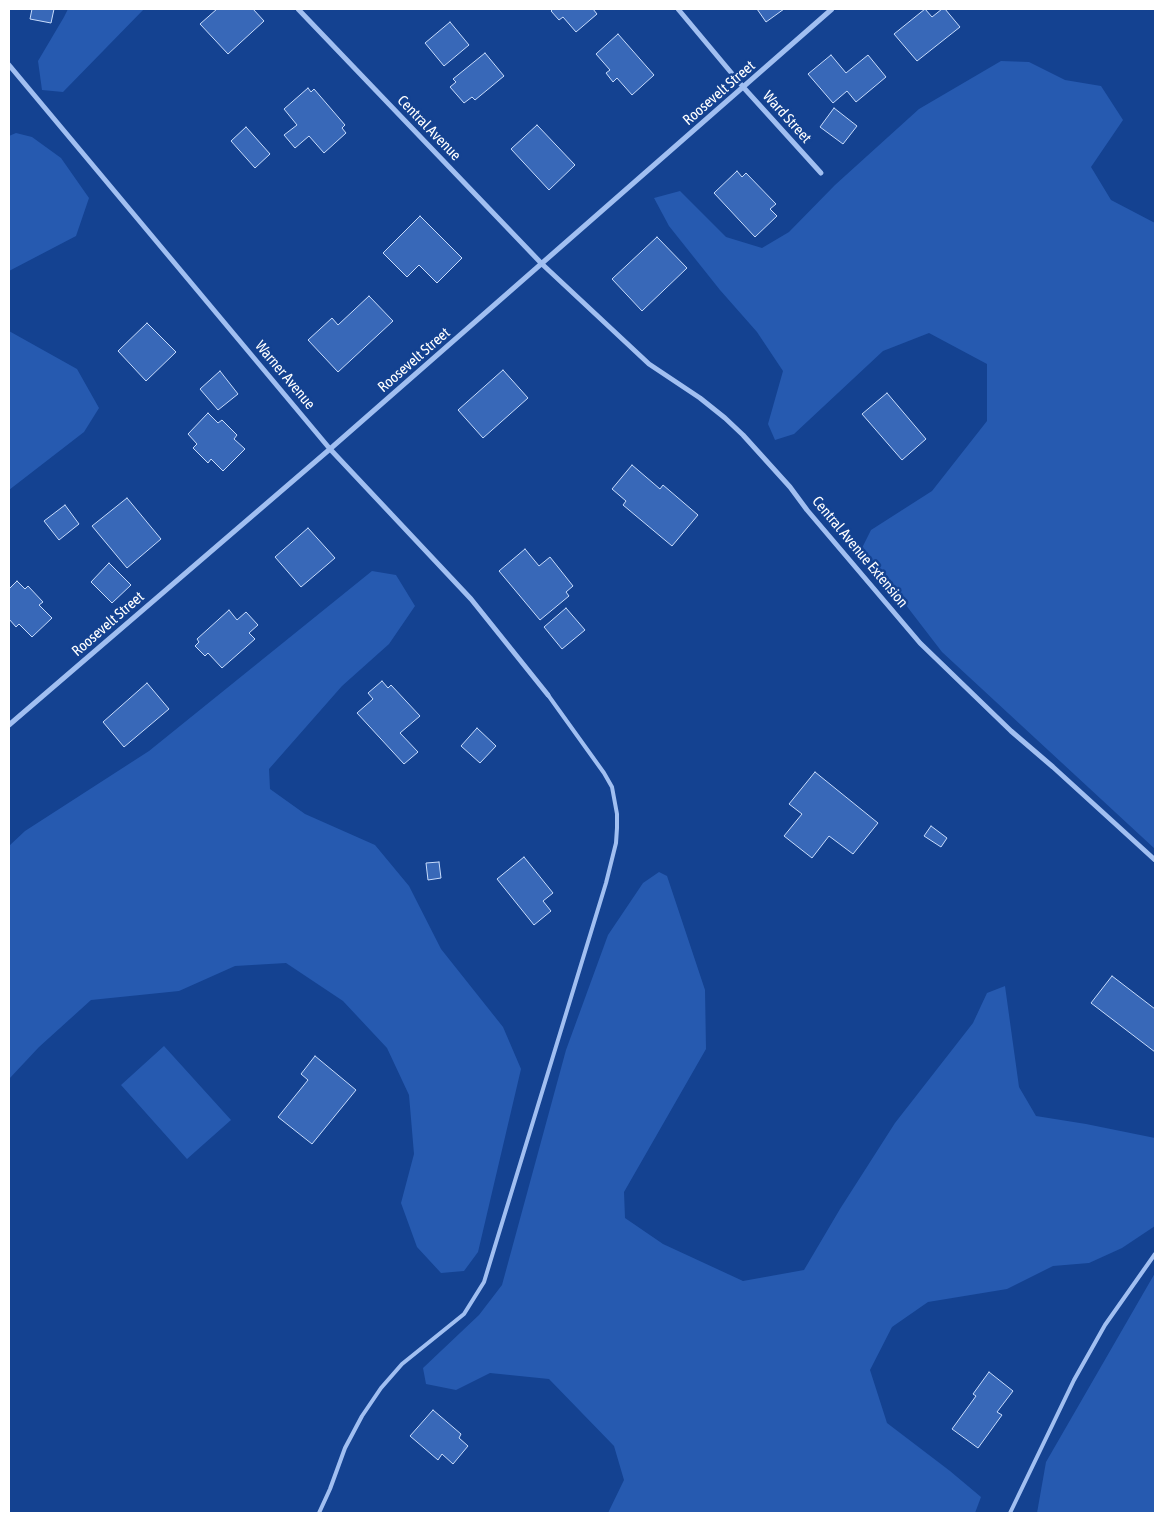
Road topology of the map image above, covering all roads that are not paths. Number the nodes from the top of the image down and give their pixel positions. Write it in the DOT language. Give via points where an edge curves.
graph roads {
  1 [pos="298,9"];
  2 [pos="678,9"];
  3 [pos="832,9"];
  4 [pos="9,65"];
  5 [pos="744,88"];
  6 [pos="821,173"];
  7 [pos="542,264"];
  8 [pos="330,450"];
  9 [pos="548,695"];
  10 [pos="9,725"];
  11 [pos="1155,860"];
  12 [pos="1155,1254"];
  13 [pos="319,1513"];
  14 [pos="1010,1513"];
  1 -- 7 [label="street, Central Avenue"];
  2 -- 5 [label="street, Ward Street"];
  3 -- 5 [label="street, Roosevelt Street"];
  4 -- 8 [label="street, Warner Avenue"];
  5 -- 6 [label="street, Ward Street"];
  5 -- 7 [label="street, Roosevelt Street"];
  7 -- 8 [label="street, Roosevelt Street"];
  7 -- 11 [label="street, Central Avenue Extension" via="649,364 733,425 790,487 920,643 1011,731"];
  8 -- 9 [label="street, Warner Avenue" via="471,598"];
  8 -- 10 [label="street, Roosevelt Street"];
  9 -- 13 [label="lane" via="612,787 617,828 606,883 484,1282 464,1314 402,1364 381,1388 345,1448"];
  12 -- 14 [label="lane" via="1105,1325 1074,1380"];
}
